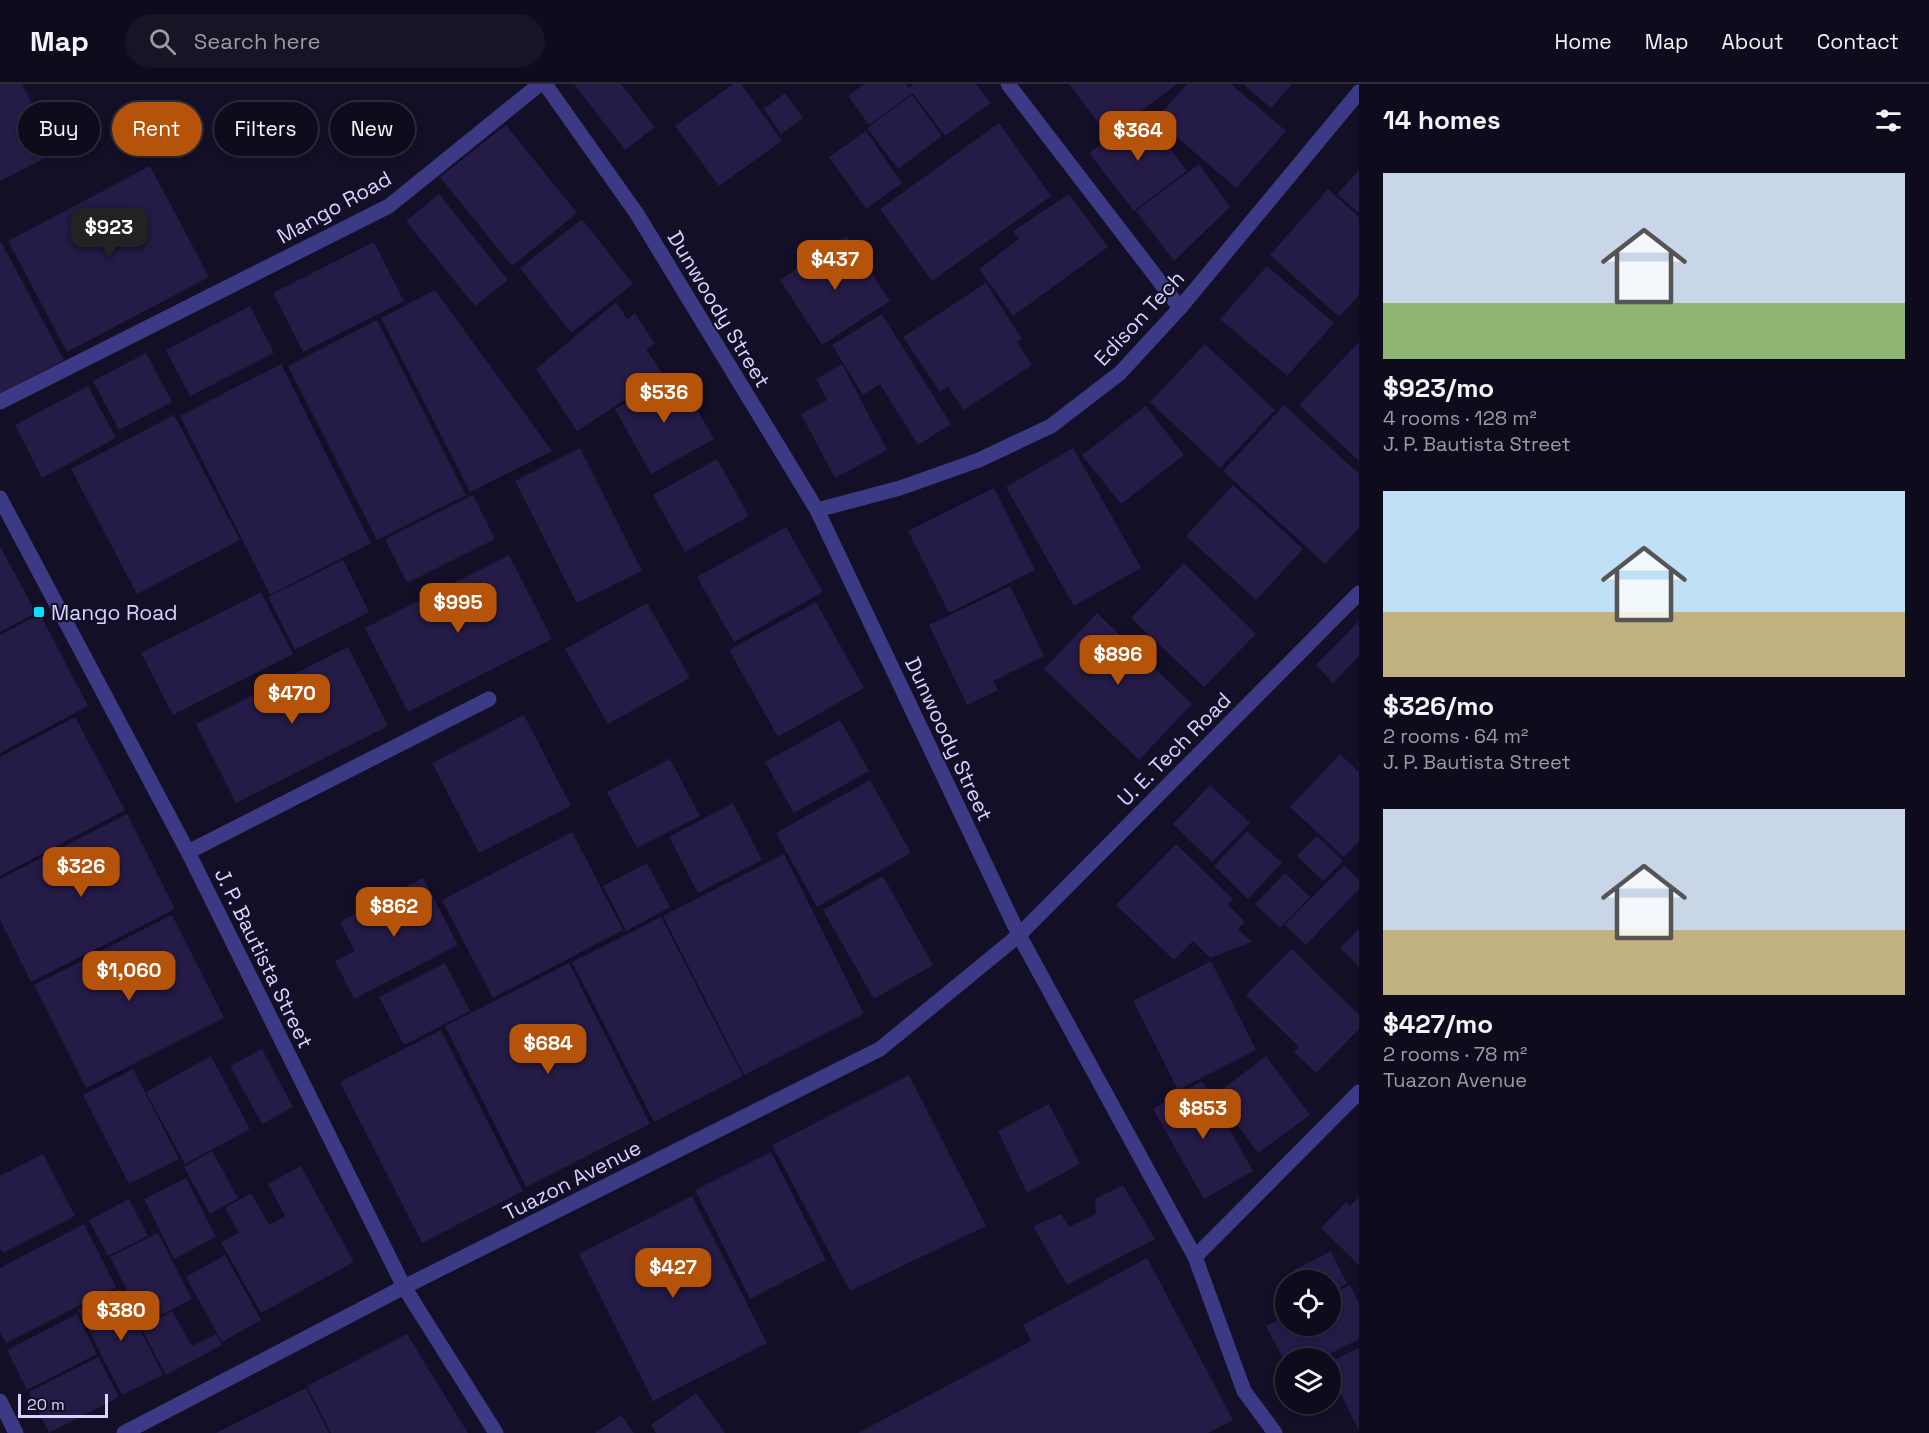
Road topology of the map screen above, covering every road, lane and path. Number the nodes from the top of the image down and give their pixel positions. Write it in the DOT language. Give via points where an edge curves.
graph roads {
  1 [pos="542,84"];
  2 [pos="1008,84"];
  3 [pos="1359,92"];
  4 [pos="1180,308"];
  5 [pos="0,402"];
  6 [pos="0,498"];
  7 [pos="817,510"];
  8 [pos="1359,593"];
  9 [pos="489,699"];
  10 [pos="188,852"];
  11 [pos="1019,935"];
  12 [pos="1359,1092"];
  13 [pos="1195,1257"];
  14 [pos="404,1287"];
  15 [pos="0,1401"];
  16 [pos="16,1433"];
  17 [pos="124,1433"];
  18 [pos="496,1433"];
  19 [pos="1275,1433"];
  1 -- 5 [label="street, Mango Road" via="389,206"];
  1 -- 7 [label="street, Dunwoody Street" via="637,214"];
  2 -- 4 [label="street"];
  3 -- 4 [label="street, Edison Tech"];
  4 -- 7 [label="street, Edison Tech" via="1120,373 1052,426 979,460 900,488"];
  6 -- 10 [label="street, J. P. Bautista Street"];
  7 -- 11 [label="street, Dunwoody Street"];
  8 -- 11 [label="street, U. E. Tech Road"];
  9 -- 10 [label="street"];
  10 -- 14 [label="street, J. P. Bautista Street"];
  11 -- 13 [label="street, Dunwoody Street"];
  11 -- 14 [label="street, Tuazon Avenue" via="879,1049"];
  12 -- 13 [label="street"];
  13 -- 19 [label="street, Dunwoody Street" via="1244,1391"];
  14 -- 17 [label="street, Tuazon Avenue"];
  14 -- 18 [label="street, J. P. Bautista Street"];
  15 -- 16 [label="street"];
}
